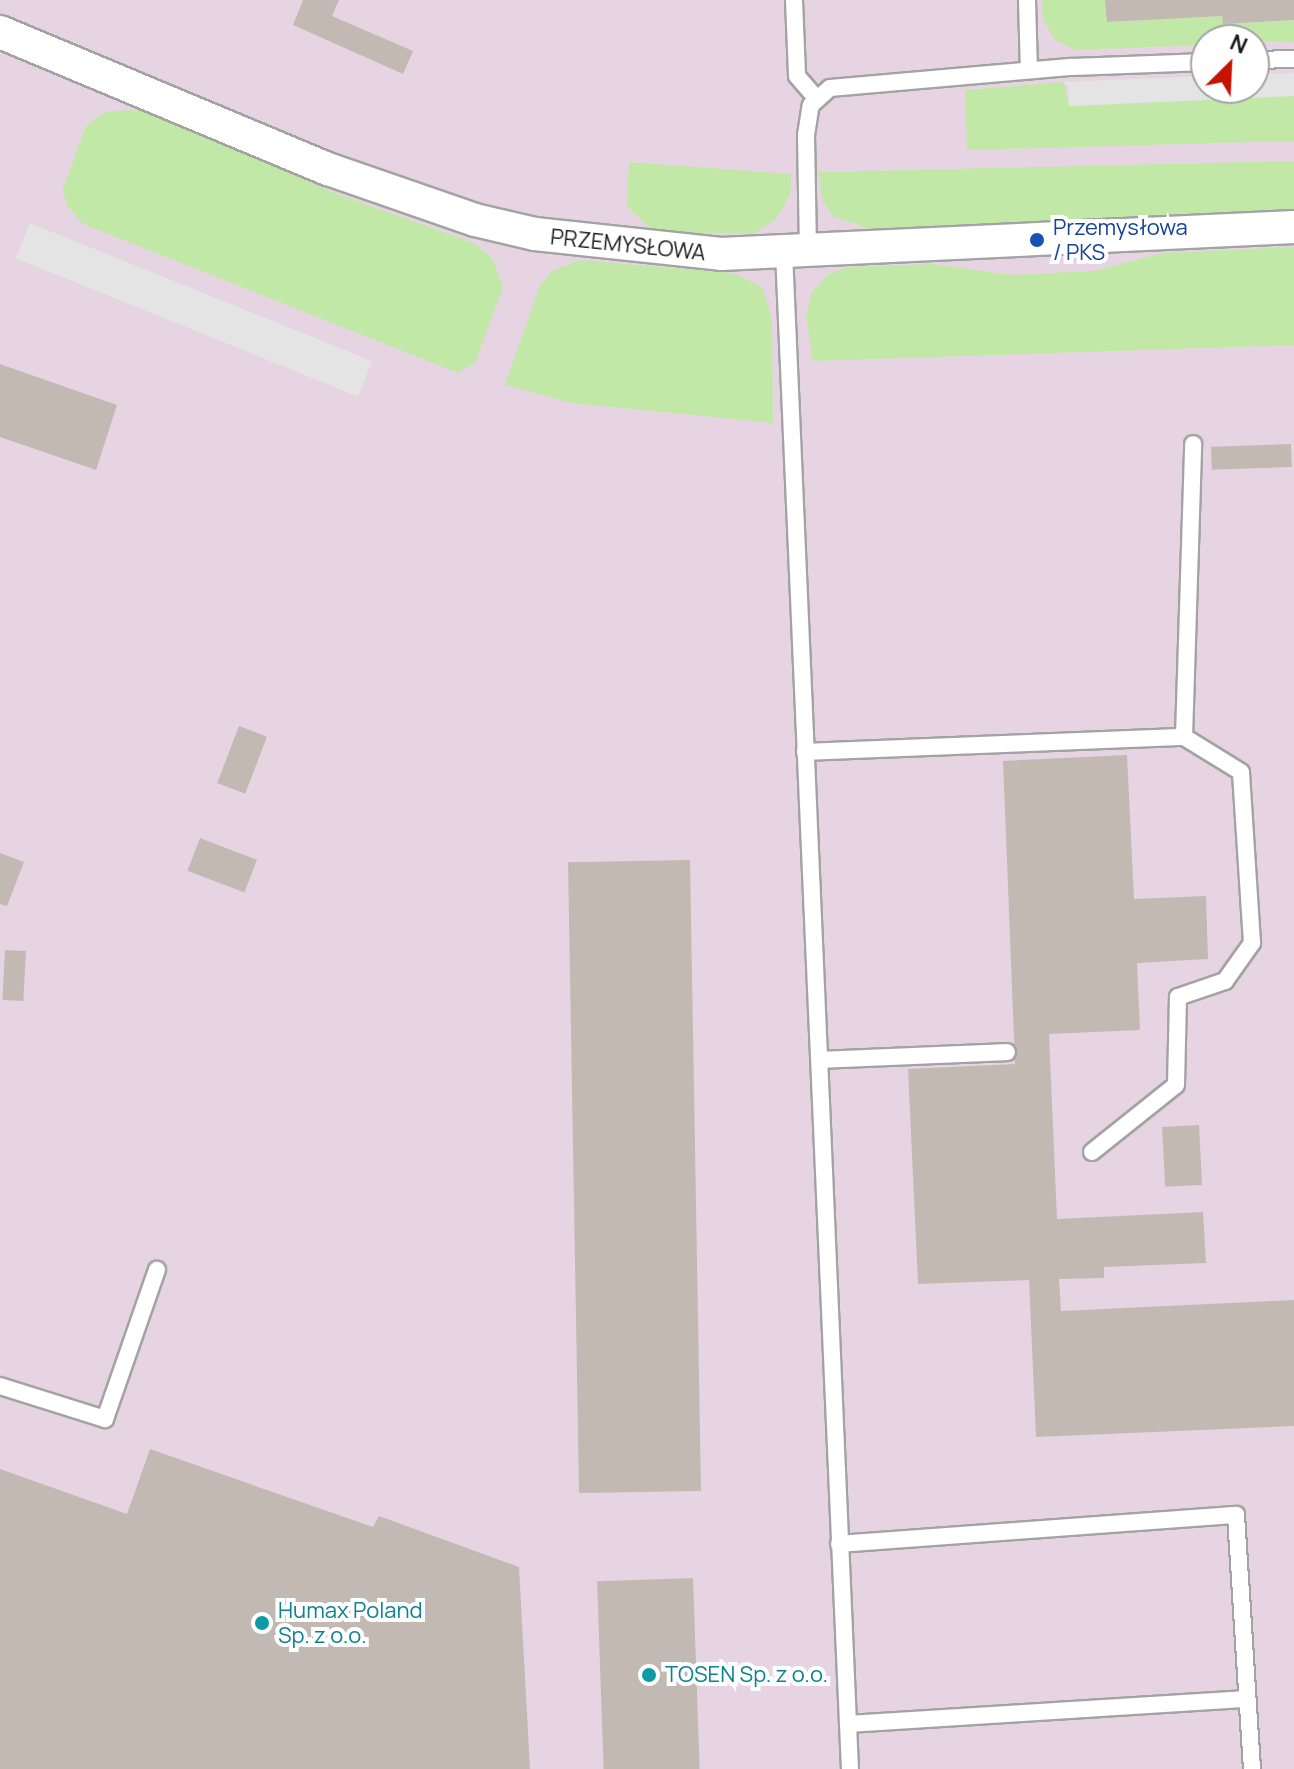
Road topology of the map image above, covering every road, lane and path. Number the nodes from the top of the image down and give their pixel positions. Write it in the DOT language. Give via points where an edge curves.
graph roads {
  1 [pos="794,0"];
  2 [pos="1027,0"];
  3 [pos="0,32"];
  4 [pos="1294,59"];
  5 [pos="1270,60"];
  6 [pos="1190,63"];
  7 [pos="1029,70"];
  8 [pos="817,99"];
  9 [pos="1294,227"];
  10 [pos="796,251"];
  11 [pos="1193,444"];
  12 [pos="1184,737"];
  13 [pos="805,752"];
  14 [pos="1007,1052"];
  15 [pos="820,1060"];
  16 [pos="1092,1152"];
  17 [pos="157,1270"];
  18 [pos="0,1386"];
  19 [pos="839,1544"];
  20 [pos="1247,1699"];
  21 [pos="848,1724"];
  22 [pos="850,1769"];
  23 [pos="1252,1769"];
  1 -- 8 [label="lane" via="797,76"];
  2 -- 7 [label="lane"];
  3 -- 10 [label="street, PRZEMYSŁOWA" via="328,169 475,220 623,247 721,254"];
  4 -- 5 [label="lane"];
  6 -- 7 [label="lane"];
  7 -- 8 [label="lane" via="830,88"];
  8 -- 10 [label="lane" via="806,135"];
  9 -- 10 [label="street, PRZEMYSŁOWA"];
  10 -- 13 [label="lane"];
  11 -- 12 [label="lane"];
  12 -- 13 [label="lane"];
  12 -- 16 [label="lane" via="1241,772 1252,943 1225,981 1178,997 1176,1085"];
  13 -- 15 [label="lane"];
  14 -- 15 [label="lane"];
  15 -- 19 [label="lane"];
  17 -- 18 [label="lane" via="105,1419"];
  19 -- 20 [label="lane" via="1236,1515"];
  19 -- 21 [label="lane"];
  20 -- 21 [label="lane"];
  20 -- 23 [label="lane"];
  21 -- 22 [label="lane"];
}
